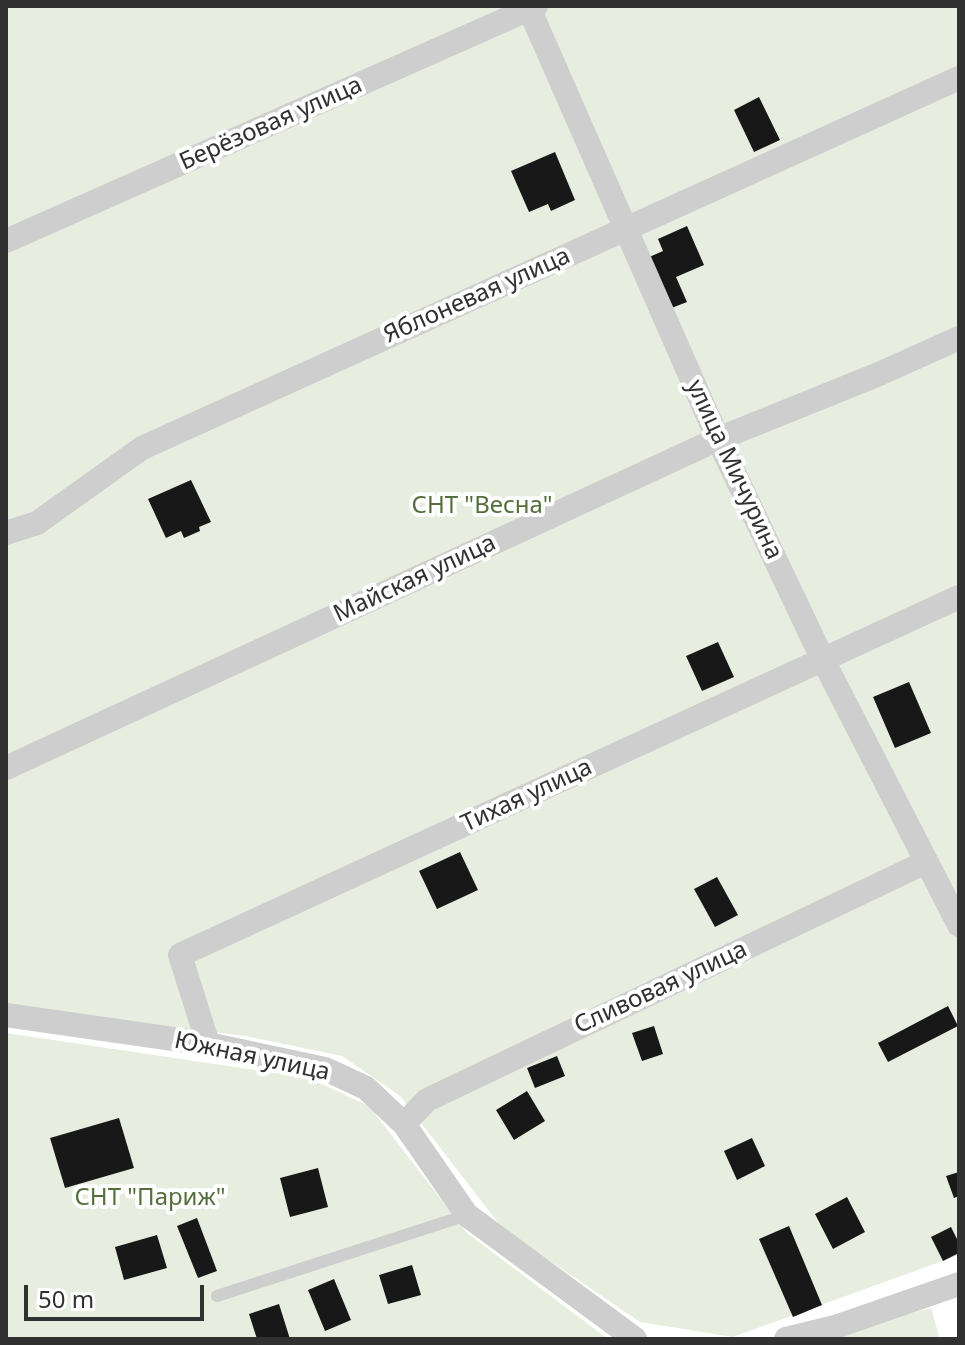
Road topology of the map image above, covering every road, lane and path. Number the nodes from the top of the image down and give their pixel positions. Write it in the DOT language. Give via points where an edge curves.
graph roads {
  1 [pos="531,7"];
  2 [pos="959,78"];
  3 [pos="627,228"];
  4 [pos="6,241"];
  5 [pos="959,338"];
  6 [pos="718,439"];
  7 [pos="6,533"];
  8 [pos="959,597"];
  9 [pos="823,660"];
  10 [pos="6,768"];
  11 [pos="926,862"];
  12 [pos="958,921"];
  13 [pos="6,1015"];
  14 [pos="208,1044"];
  15 [pos="404,1124"];
  16 [pos="467,1215"];
  17 [pos="959,1284"];
  18 [pos="217,1296"];
  19 [pos="635,1339"];
  20 [pos="786,1339"];
  1 -- 3 [label="street, улица Мичурина"];
  1 -- 4 [label="street, Берёзовая улица"];
  2 -- 3 [label="street, Яблоневая улица"];
  3 -- 6 [label="street, улица Мичурина"];
  3 -- 7 [label="street, Яблоневая улица" via="142,448 37,523"];
  5 -- 6 [label="street, Майская улица"];
  6 -- 9 [label="street, улица Мичурина"];
  6 -- 10 [label="street, Майская улица"];
  8 -- 9 [label="street, Тихая улица"];
  9 -- 11 [label="street, улица Мичурина"];
  9 -- 14 [label="street, Тихая улица" via="180,955"];
  11 -- 12 [label="street, улица Мичурина"];
  11 -- 15 [label="street, Сливовая улица" via="427,1100"];
  13 -- 14 [label="street, Южная улица"];
  14 -- 15 [label="street, Южная улица" via="325,1069 366,1088"];
  15 -- 16 [label="street, Южная улица"];
  16 -- 18 [label="lane"];
  16 -- 19 [label="street, Южная улица"];
  17 -- 20 [label="street"];
}
